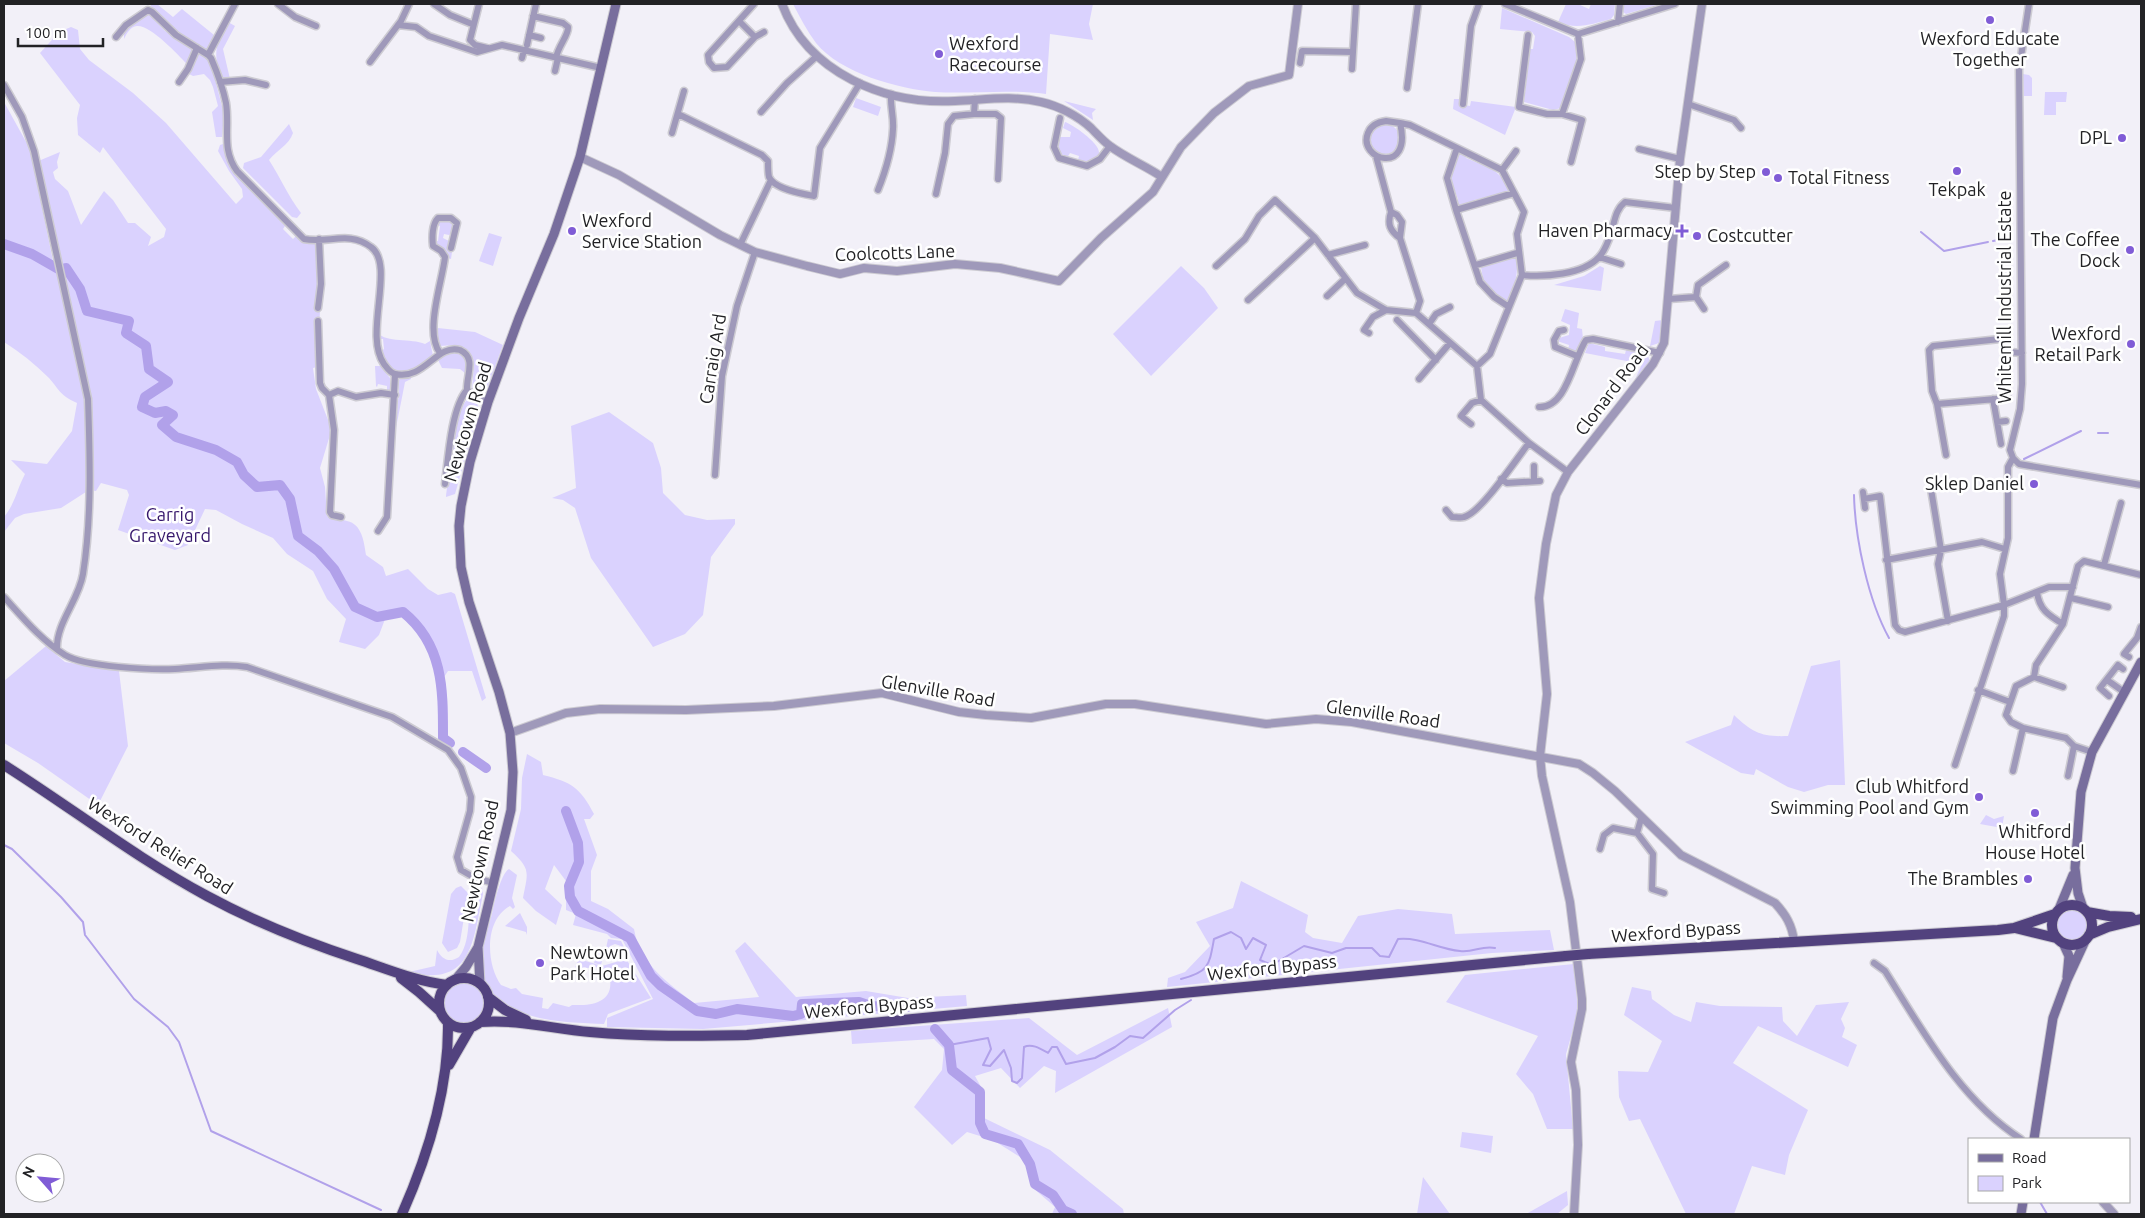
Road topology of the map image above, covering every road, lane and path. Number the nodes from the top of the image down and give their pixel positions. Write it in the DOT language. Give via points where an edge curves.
graph roads {
  1 [pos="235,4"];
  2 [pos="278,4"];
  3 [pos="408,4"];
  4 [pos="434,4"];
  5 [pos="479,4"];
  6 [pos="536,4"];
  7 [pos="616,4"];
  8 [pos="754,4"];
  9 [pos="782,4"];
  10 [pos="1298,4"];
  11 [pos="1356,4"];
  12 [pos="1418,4"];
  13 [pos="1479,4"];
  14 [pos="1505,4"];
  15 [pos="1620,4"];
  16 [pos="1675,4"];
  17 [pos="1702,4"];
  18 [pos="2029,4"];
  19 [pos="147,7"];
  20 [pos="534,16"];
  21 [pos="739,21"];
  22 [pos="1618,22"];
  23 [pos="472,24"];
  24 [pos="398,25"];
  25 [pos="316,26"];
  26 [pos="764,32"];
  27 [pos="1578,34"];
  28 [pos="1528,35"];
  29 [pos="529,36"];
  30 [pos="116,37"];
  31 [pos="755,37"];
  32 [pos="541,38"];
  33 [pos="197,48"];
  34 [pos="491,48"];
  35 [pos="525,48"];
  36 [pos="1353,52"];
  37 [pos="208,54"];
  38 [pos="817,56"];
  39 [pos="522,58"];
  40 [pos="557,58"];
  41 [pos="370,62"];
  42 [pos="1300,63"];
  43 [pos="601,68"];
  44 [pos="1352,69"];
  45 [pos="555,71"];
  46 [pos="179,82"];
  47 [pos="220,82"];
  48 [pos="860,84"];
  49 [pos="4,85"];
  50 [pos="266,85"];
  51 [pos="1407,88"];
  52 [pos="684,92"];
  53 [pos="891,94"];
  54 [pos="975,99"];
  55 [pos="1462,104"];
  56 [pos="1688,104"];
  57 [pos="761,112"];
  58 [pos="678,114"];
  59 [pos="974,114"];
  60 [pos="1562,114"];
  61 [pos="1060,118"];
  62 [pos="1400,123"];
  63 [pos="1741,128"];
  64 [pos="672,133"];
  65 [pos="1110,146"];
  66 [pos="1457,148"];
  67 [pos="1639,149"];
  68 [pos="1516,151"];
  69 [pos="1376,156"];
  70 [pos="580,157"];
  71 [pos="1680,159"];
  72 [pos="1571,162"];
  73 [pos="1502,170"];
  74 [pos="1162,177"];
  75 [pos="998,178"];
  76 [pos="771,180"];
  77 [pos="878,190"];
  78 [pos="1514,193"];
  79 [pos="936,194"];
  80 [pos="1676,208"];
  81 [pos="1456,210"];
  82 [pos="1392,212"];
  83 [pos="445,237"];
  84 [pos="454,238"];
  85 [pos="1315,238"];
  86 [pos="1400,238"];
  87 [pos="319,239"];
  88 [pos="740,245"];
  89 [pos="1365,245"];
  90 [pos="451,248"];
  91 [pos="755,252"];
  92 [pos="1518,253"];
  93 [pos="1328,255"];
  94 [pos="1599,258"];
  95 [pos="1621,264"];
  96 [pos="1726,265"];
  97 [pos="1216,266"];
  98 [pos="1476,266"];
  99 [pos="1522,275"];
  100 [pos="1345,279"];
  101 [pos="1327,296"];
  102 [pos="1696,297"];
  103 [pos="1669,299"];
  104 [pos="1248,300"];
  105 [pos="1450,307"];
  106 [pos="1509,307"];
  107 [pos="318,308"];
  108 [pos="1704,309"];
  109 [pos="1386,310"];
  110 [pos="1416,313"];
  111 [pos="1398,320"];
  112 [pos="318,322"];
  113 [pos="1429,324"];
  114 [pos="1564,330"];
  115 [pos="1369,333"];
  116 [pos="1450,343"];
  117 [pos="440,353"];
  118 [pos="1660,353"];
  119 [pos="2022,354"];
  120 [pos="1578,356"];
  121 [pos="1436,360"];
  122 [pos="1477,366"];
  123 [pos="395,375"];
  124 [pos="1419,380"];
  125 [pos="467,390"];
  126 [pos="329,395"];
  127 [pos="395,395"];
  128 [pos="2008,398"];
  129 [pos="1993,399"];
  130 [pos="1481,400"];
  131 [pos="488,402"];
  132 [pos="1936,404"];
  133 [pos="1539,407"];
  134 [pos="2006,421"];
  135 [pos="1998,422"];
  136 [pos="1471,424"];
  137 [pos="1529,443"];
  138 [pos="2001,444"];
  139 [pos="1946,455"];
  140 [pos="2013,458"];
  141 [pos="1534,466"];
  142 [pos="1568,472"];
  143 [pos="715,475"];
  144 [pos="1501,479"];
  145 [pos="444,484"];
  146 [pos="2141,485"];
  147 [pos="1931,489"];
  148 [pos="2121,503"];
  149 [pos="1865,508"];
  150 [pos="1446,510"];
  151 [pos="340,517"];
  152 [pos="378,531"];
  153 [pos="2004,549"];
  154 [pos="1941,550"];
  155 [pos="1886,560"];
  156 [pos="2104,565"];
  157 [pos="2141,575"];
  158 [pos="2073,587"];
  159 [pos="2037,592"];
  160 [pos="4,598"];
  161 [pos="2071,598"];
  162 [pos="2004,605"];
  163 [pos="2108,607"];
  164 [pos="1948,621"];
  165 [pos="2063,624"];
  166 [pos="2141,627"];
  167 [pos="57,649"];
  168 [pos="2129,656"];
  169 [pos="2141,662"];
  170 [pos="2123,669"];
  171 [pos="2034,677"];
  172 [pos="2107,680"];
  173 [pos="2063,687"];
  174 [pos="1978,690"];
  175 [pos="2124,692"];
  176 [pos="2109,696"];
  177 [pos="2010,702"];
  178 [pos="2023,728"];
  179 [pos="510,733"];
  180 [pos="2074,746"];
  181 [pos="2092,752"];
  182 [pos="1540,756"];
  183 [pos="4,765"];
  184 [pos="1955,765"];
  185 [pos="2013,771"];
  186 [pos="2068,776"];
  187 [pos="1641,819"];
  188 [pos="1636,833"];
  189 [pos="1600,849"];
  190 [pos="2075,868"];
  191 [pos="494,883"];
  192 [pos="1664,893"];
  193 [pos="2085,910"];
  194 [pos="2057,911"];
  195 [pos="2141,918"];
  196 [pos="2014,928"];
  197 [pos="2088,937"];
  198 [pos="2060,940"];
  199 [pos="1794,941"];
  200 [pos="478,947"];
  201 [pos="1874,963"];
  202 [pos="391,971"];
  203 [pos="2067,980"];
  204 [pos="451,982"];
  205 [pos="480,984"];
  206 [pos="488,997"];
  207 [pos="440,1011"];
  208 [pos="480,1022"];
  209 [pos="448,1023"];
  210 [pos="534,1024"];
  211 [pos="470,1028"];
  212 [pos="446,1071"];
  213 [pos="2020,1138"];
  214 [pos="2034,1138"];
  215 [pos="2104,1203"];
  216 [pos="402,1214"];
  217 [pos="1574,1214"];
  218 [pos="2114,1214"];
  1 -- 37 [label="street"];
  2 -- 25 [label="street"];
  3 -- 24 [label="street"];
  4 -- 23 [label="street"];
  5 -- 23 [label="street"];
  6 -- 20 [label="street"];
  7 -- 43 [label="main road, Newtown Road"];
  8 -- 21 [label="street"];
  9 -- 38 [label="street" via="793,28"];
  10 -- 74 [label="street, Coolcotts Lane" via="1289,75 1249,86 1214,113 1181,147"];
  11 -- 36 [label="street"];
  12 -- 51 [label="street"];
  13 -- 55 [label="street" via="1471,26"];
  14 -- 27 [label="street"];
  15 -- 22 [label="street"];
  16 -- 22 [label="street"];
  17 -- 56 [label="street, Clonard Road"];
  18 -- 119 [label="street, Whitemill Industrial Estate" via="2019,70"];
  19 -- 30 [label="street"];
  19 -- 33 [label="street" via="176,35"];
  20 -- 29 [label="street"];
  20 -- 40 [label="street" via="568,27"];
  21 -- 31 [label="street"];
  21 -- 31 [label="street" via="708,55 714,68 727,67"];
  22 -- 27 [label="street"];
  23 -- 34 [label="street" via="471,43"];
  24 -- 34 [label="street" via="416,27 429,36 477,52"];
  24 -- 41 [label="street"];
  26 -- 31 [label="street"];
  27 -- 60 [label="street" via="1581,59"];
  28 -- 60 [label="street" via="1519,107"];
  29 -- 32 [label="street"];
  29 -- 35 [label="street"];
  33 -- 37 [label="street"];
  33 -- 46 [label="street"];
  34 -- 35 [label="street" via="502,45"];
  35 -- 39 [label="street"];
  35 -- 40 [label="street"];
  36 -- 42 [label="street" via="1302,51"];
  36 -- 44 [label="street"];
  37 -- 47 [label="street"];
  38 -- 48 [label="street"];
  38 -- 57 [label="street"];
  40 -- 43 [label="street"];
  40 -- 45 [label="street"];
  43 -- 70 [label="main road, Newtown Road"];
  47 -- 50 [label="street" via="245,80"];
  47 -- 87 [label="street" via="227,116 225,140 228,156 237,171 304,239"];
  48 -- 53 [label="street"];
  48 -- 76 [label="street" via="820,148 814,196 798,194"];
  49 -- 167 [label="street" via="22,117 34,151 88,399 86,551 82,577 56,638"];
  52 -- 58 [label="street"];
  53 -- 54 [label="street" via="934,101"];
  53 -- 77 [label="street" via="893,127 890,153"];
  54 -- 59 [label="street"];
  54 -- 65 [label="street" via="1007,97 1042,102 1089,126"];
  56 -- 63 [label="street" via="1734,120"];
  56 -- 71 [label="street, Clonard Road"];
  58 -- 64 [label="street"];
  58 -- 76 [label="street" via="762,155 768,161"];
  59 -- 75 [label="street" via="996,114 1001,118"];
  59 -- 79 [label="street" via="954,116 948,124"];
  60 -- 72 [label="street" via="1582,120"];
  61 -- 65 [label="street" via="1054,147 1059,158 1088,166 1100,159"];
  62 -- 66 [label="street"];
  62 -- 69 [label="street" via="1403,142 1398,153 1387,158"];
  62 -- 69 [label="street" via="1380,122 1370,129 1366,140"];
  65 -- 74 [label="street"];
  66 -- 73 [label="street"];
  66 -- 81 [label="street" via="1447,178"];
  67 -- 71 [label="street"];
  68 -- 73 [label="street"];
  69 -- 82 [label="street"];
  70 -- 88 [label="street, Coolcotts Lane" via="619,175"];
  70 -- 131 [label="main road, Newtown Road" via="554,234"];
  71 -- 80 [label="street, Clonard Road"];
  73 -- 78 [label="street"];
  74 -- 91 [label="street, Coolcotts Lane" via="1153,192 1058,281 1000,268 955,264 897,271 864,268 840,274"];
  76 -- 88 [label="street"];
  78 -- 81 [label="street"];
  78 -- 92 [label="street" via="1524,212 1517,234"];
  80 -- 94 [label="street" via="1625,202 1618,207"];
  80 -- 103 [label="street, Clonard Road"];
  81 -- 98 [label="street"];
  82 -- 86 [label="street" via="1402,222"];
  82 -- 86 [label="street" via="1388,220 1393,233"];
  83 -- 84 [label="street"];
  84 -- 90 [label="street"];
  84 -- 117 [label="street" via="455,220 438,218 434,223 432,242 445,257 432,332"];
  85 -- 93 [label="street"];
  85 -- 97 [label="street" via="1275,200 1259,216 1245,238"];
  85 -- 104 [label="street"];
  86 -- 110 [label="street" via="1420,301"];
  87 -- 107 [label="street" via="321,284"];
  87 -- 123 [label="street" via="354,238 376,252 380,286 376,346 379,357"];
  88 -- 91 [label="street, Coolcotts Lane"];
  89 -- 93 [label="street"];
  91 -- 143 [label="street, Carraig Ard" via="737,306 722,376"];
  92 -- 98 [label="street"];
  92 -- 99 [label="street"];
  93 -- 100 [label="street"];
  94 -- 95 [label="street"];
  94 -- 99 [label="street" via="1561,275"];
  96 -- 102 [label="street" via="1695,283"];
  98 -- 106 [label="street" via="1483,287"];
  99 -- 106 [label="street"];
  100 -- 101 [label="street"];
  100 -- 109 [label="street" via="1357,293"];
  102 -- 103 [label="street"];
  102 -- 108 [label="street"];
  103 -- 118 [label="street, Clonard Road"];
  105 -- 113 [label="street" via="1436,314"];
  106 -- 122 [label="street" via="1490,354"];
  109 -- 110 [label="street"];
  109 -- 115 [label="street" via="1373,316 1364,330"];
  110 -- 113 [label="street"];
  111 -- 121 [label="street"];
  112 -- 126 [label="street" via="320,383"];
  113 -- 116 [label="street"];
  114 -- 120 [label="street" via="1559,331 1554,340 1555,347"];
  116 -- 121 [label="street"];
  116 -- 122 [label="street"];
  117 -- 123 [label="street" via="419,371"];
  117 -- 125 [label="street" via="456,349 468,357"];
  118 -- 120 [label="street" via="1592,339 1586,340"];
  118 -- 142 [label="street, Clonard Road"];
  119 -- 132 [label="street" via="2009,352 2000,339 1931,347 1928,352 1929,370"];
  119 -- 140 [label="street, Whitemill Industrial Estate" via="2020,409 2010,450"];
  120 -- 133 [label="street" via="1556,402"];
  121 -- 124 [label="street"];
  122 -- 130 [label="street"];
  123 -- 127 [label="street"];
  125 -- 131 [label="street"];
  125 -- 145 [label="street" via="456,416"];
  126 -- 127 [label="street" via="338,391 356,396"];
  126 -- 151 [label="street" via="334,430 330,512"];
  127 -- 152 [label="street" via="387,517"];
  128 -- 129 [label="street"];
  129 -- 132 [label="street"];
  129 -- 135 [label="street"];
  130 -- 136 [label="street" via="1472,403 1462,416"];
  130 -- 137 [label="street"];
  131 -- 179 [label="main road, Newtown Road" via="464,482 459,545 469,602"];
  132 -- 139 [label="street" via="1940,442"];
  134 -- 135 [label="street"];
  135 -- 138 [label="street"];
  137 -- 142 [label="street"];
  137 -- 144 [label="street"];
  140 -- 146 [label="street" via="2019,464"];
  140 -- 153 [label="street, Whitemill Industrial Estate" via="2008,467 2008,538"];
  141 -- 144 [label="street" via="1537,481 1507,483"];
  142 -- 182 [label="street, Clonard Road" via="1552,509 1539,598 1547,694"];
  144 -- 150 [label="street" via="1473,513 1452,517"];
  147 -- 154 [label="street"];
  148 -- 156 [label="street"];
  149 -- 155 [label="street" via="1863,496 1880,496"];
  153 -- 154 [label="street" via="1982,542"];
  153 -- 162 [label="street, Whitemill Industrial Estate" via="2000,574"];
  154 -- 155 [label="street"];
  154 -- 164 [label="street" via="1938,564"];
  155 -- 164 [label="street" via="1895,625 1899,630 1905,632"];
  156 -- 157 [label="street"];
  156 -- 158 [label="street" via="2084,561 2078,566"];
  158 -- 159 [label="street" via="2049,587"];
  158 -- 161 [label="street"];
  159 -- 162 [label="street"];
  159 -- 165 [label="street" via="2038,604"];
  160 -- 167 [label="street"];
  161 -- 163 [label="street"];
  161 -- 165 [label="street"];
  162 -- 164 [label="street"];
  162 -- 174 [label="street, Whitemill Industrial Estate" via="2004,616"];
  165 -- 171 [label="street" via="2036,665"];
  166 -- 168 [label="street" via="2124,654"];
  167 -- 191 [label="street" via="77,660 118,666 172,669 247,667 392,717 448,750 461,768 471,797 457,857 461,870"];
  169 -- 175 [label="main road"];
  170 -- 172 [label="street" via="2118,665"];
  171 -- 173 [label="street"];
  171 -- 177 [label="street" via="2016,686"];
  172 -- 175 [label="street"];
  172 -- 176 [label="street" via="2100,688"];
  174 -- 177 [label="street"];
  174 -- 184 [label="street, Whitemill Industrial Estate"];
  175 -- 181 [label="main road"];
  177 -- 178 [label="street" via="2006,715 2011,722"];
  178 -- 180 [label="street" via="2066,738"];
  178 -- 185 [label="street"];
  179 -- 182 [label="street, Glenville Road" via="566,713 591,710 774,706 882,693 959,712 1031,718 1106,704 1135,704 1266,724 1329,720"];
  179 -- 191 [label="main road, Newtown Road" via="511,810"];
  180 -- 181 [label="street"];
  180 -- 186 [label="street"];
  181 -- 190 [label="main road" via="2081,792"];
  182 -- 187 [label="street, Glenville Road" via="1579,764 1594,773"];
  182 -- 217 [label="street, Clonard Road" via="1570,902 1582,999 1571,1062 1576,1090 1578,1145"];
  183 -- 202 [label="highway, Wexford Relief Road" via="207,897 275,929"];
  187 -- 188 [label="street"];
  187 -- 199 [label="street, Glenville Road" via="1681,855 1775,903 1793,930"];
  188 -- 189 [label="street" via="1613,828 1604,835"];
  188 -- 192 [label="street" via="1653,854 1652,889"];
  190 -- 193 [label="main road" via="2078,893"];
  190 -- 194 [label="main road"];
  191 -- 200 [label="main road, Newtown Road"];
  193 -- 194 [label="highway" via="2071,905"];
  193 -- 195 [label="highway" via="2109,916"];
  193 -- 197 [label="highway" via="2092,923"];
  194 -- 196 [label="highway, Wexford Bypass"];
  194 -- 198 [label="highway" via="2052,926"];
  195 -- 197 [label="highway" via="2108,927"];
  196 -- 198 [label="highway, Wexford Bypass"];
  196 -- 199 [label="highway, Wexford Bypass"];
  197 -- 198 [label="highway" via="2076,944"];
  197 -- 203 [label="main road"];
  198 -- 203 [label="main road" via="2069,956"];
  199 -- 210 [label="highway, Wexford Bypass, bridge" via="1588,954 747,1035 626,1035"];
  200 -- 204 [label="main road, Newtown Road" via="466,967"];
  200 -- 205 [label="main road, Newtown Road"];
  201 -- 213 [label="street" via="1885,971 1963,1086 1990,1115"];
  202 -- 204 [label="highway, Wexford Relief Road" via="422,982"];
  202 -- 207 [label="highway, Wexford Relief Road"];
  203 -- 214 [label="main road" via="2053,1018"];
  204 -- 205 [label="highway" via="469,979"];
  204 -- 207 [label="highway" via="440,997"];
  205 -- 206 [label="highway"];
  206 -- 208 [label="highway" via="487,1013"];
  206 -- 210 [label="highway, Wexford Bypass" via="505,1010"];
  207 -- 209 [label="highway"];
  208 -- 210 [label="highway, Wexford Bypass" via="504,1020"];
  208 -- 211 [label="highway"];
  209 -- 211 [label="highway"];
  209 -- 212 [label="highway"];
  211 -- 212 [label="highway"];
  212 -- 216 [label="highway" via="426,1151"];
  215 -- 218 [label="street"];
}
